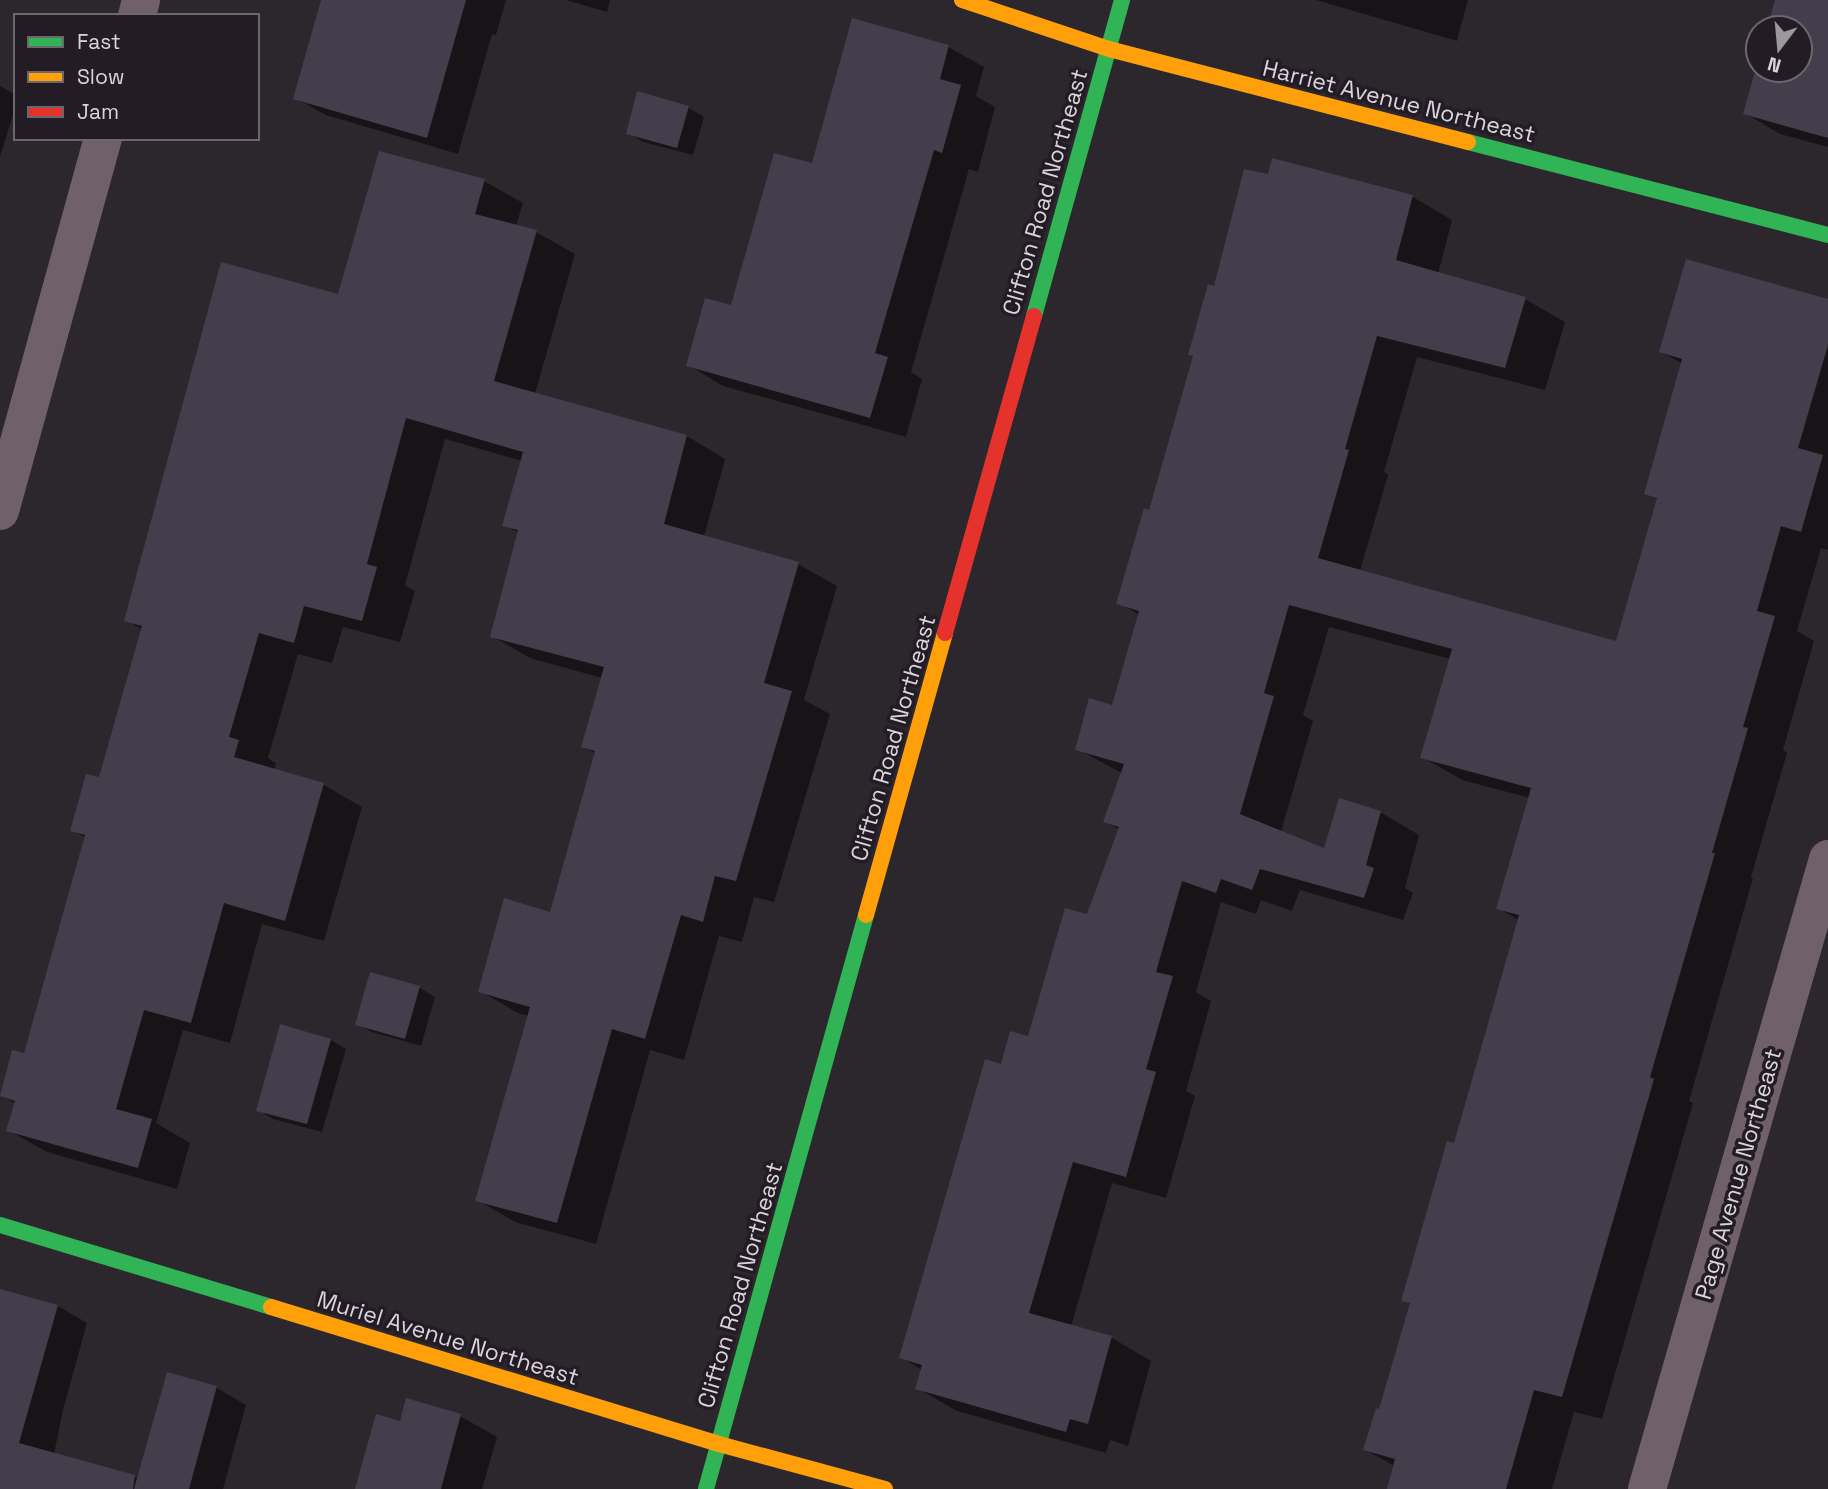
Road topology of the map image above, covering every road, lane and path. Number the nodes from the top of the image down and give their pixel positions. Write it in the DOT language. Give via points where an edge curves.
graph roads {
  1 [pos="962,0"];
  2 [pos="1122,0"];
  3 [pos="1109,49"];
  4 [pos="102,140"];
  5 [pos="1828,235"];
  6 [pos="0,511"];
  7 [pos="1828,859"];
  8 [pos="0,1225"];
  9 [pos="719,1444"];
  10 [pos="706,1489"];
  11 [pos="885,1489"];
  12 [pos="1647,1489"];
  1 -- 3 [label="street, Harriet Avenue Northeast"];
  2 -- 3 [label="street, Clifton Road Northeast"];
  3 -- 5 [label="street, Harriet Avenue Northeast"];
  3 -- 9 [label="street, Clifton Road Northeast"];
  4 -- 6 [label="street"];
  7 -- 12 [label="street, Page Avenue Northeast"];
  8 -- 9 [label="street, Muriel Avenue Northeast"];
  9 -- 10 [label="street, Clifton Road Northeast"];
  9 -- 11 [label="street, Muriel Avenue Northeast"];
}
